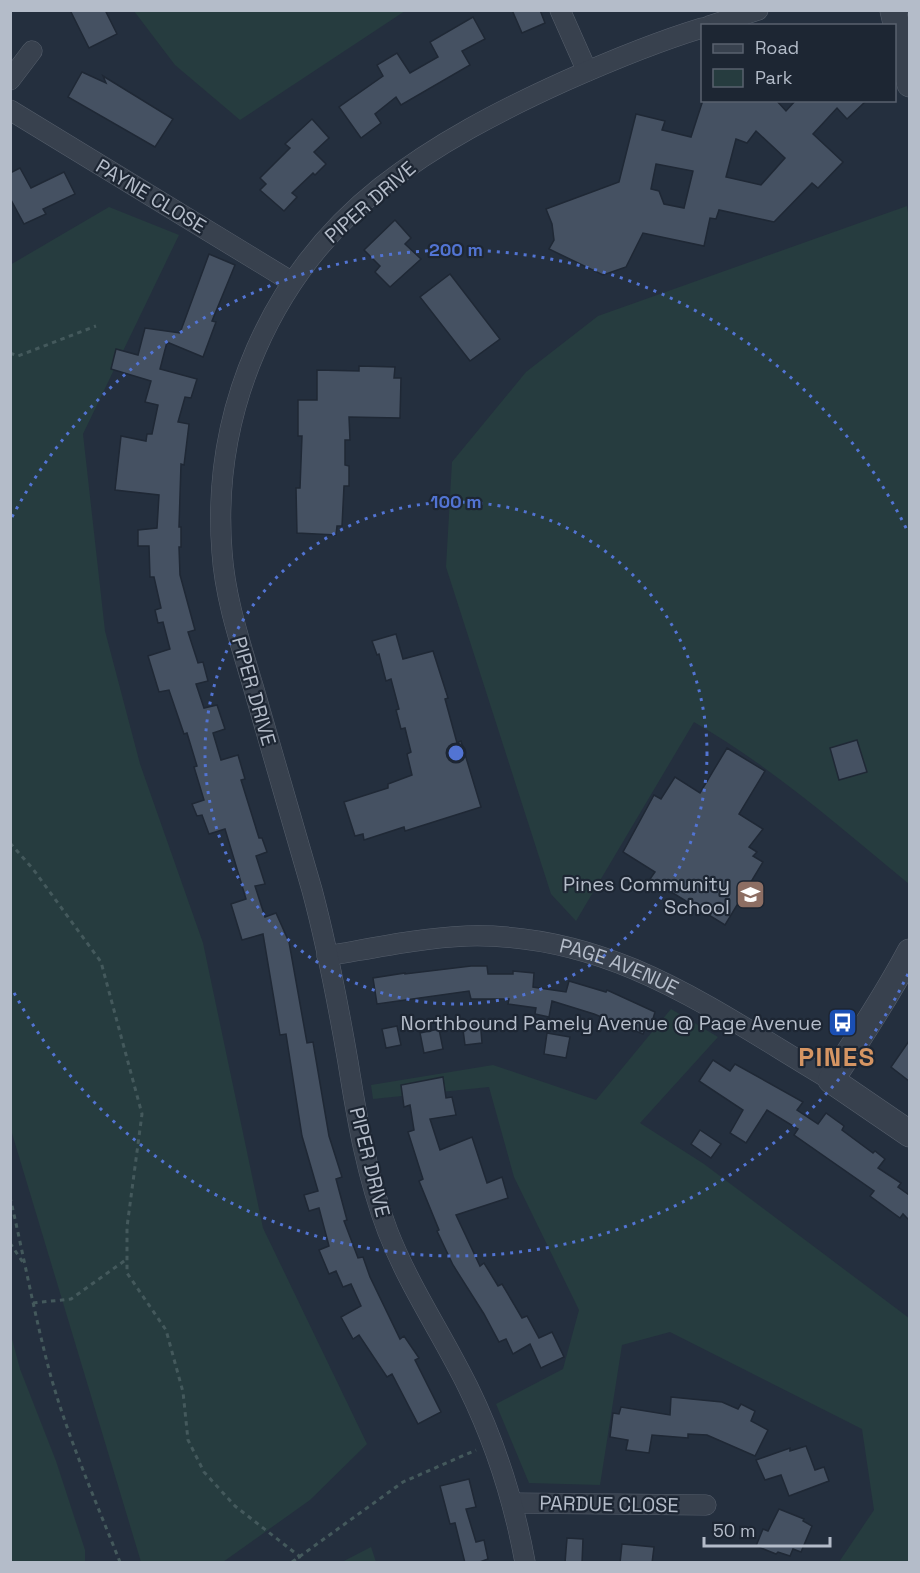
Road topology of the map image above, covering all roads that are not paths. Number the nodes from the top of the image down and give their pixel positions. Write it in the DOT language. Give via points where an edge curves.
graph roads {
  1 [pos="560,10"];
  2 [pos="758,10"];
  3 [pos="893,10"];
  4 [pos="715,24"];
  5 [pos="701,28"];
  6 [pos="32,51"];
  7 [pos="587,71"];
  8 [pos="10,80"];
  9 [pos="909,84"];
  10 [pos="10,110"];
  11 [pos="292,282"];
  12 [pos="909,952"];
  13 [pos="327,956"];
  14 [pos="831,1080"];
  15 [pos="909,1134"];
  16 [pos="512,1503"];
  17 [pos="706,1505"];
  18 [pos="525,1563"];
  1 -- 7 [label="street"];
  2 -- 4 [label="street"];
  3 -- 9 [label="street"];
  5 -- 7 [label="street, PIPER DRIVE"];
  6 -- 8 [label="street"];
  7 -- 11 [label="street, PIPER DRIVE" via="497,113 420,159 383,186 326,238"];
  10 -- 11 [label="street, PAYNE CLOSE"];
  11 -- 13 [label="street, PIPER DRIVE" via="259,342 234,406 222,475 220,519 222,555 236,628"];
  12 -- 14 [label="street"];
  13 -- 14 [label="street, PAGE AVENUE" via="425,939 470,936 578,948 666,983"];
  13 -- 16 [label="street, PIPER DRIVE" via="358,1127 382,1217 408,1278 467,1386"];
  14 -- 15 [label="street, PAGE AVENUE"];
  16 -- 17 [label="street, PARDUE CLOSE"];
  16 -- 18 [label="street, PIPER DRIVE"];
}
